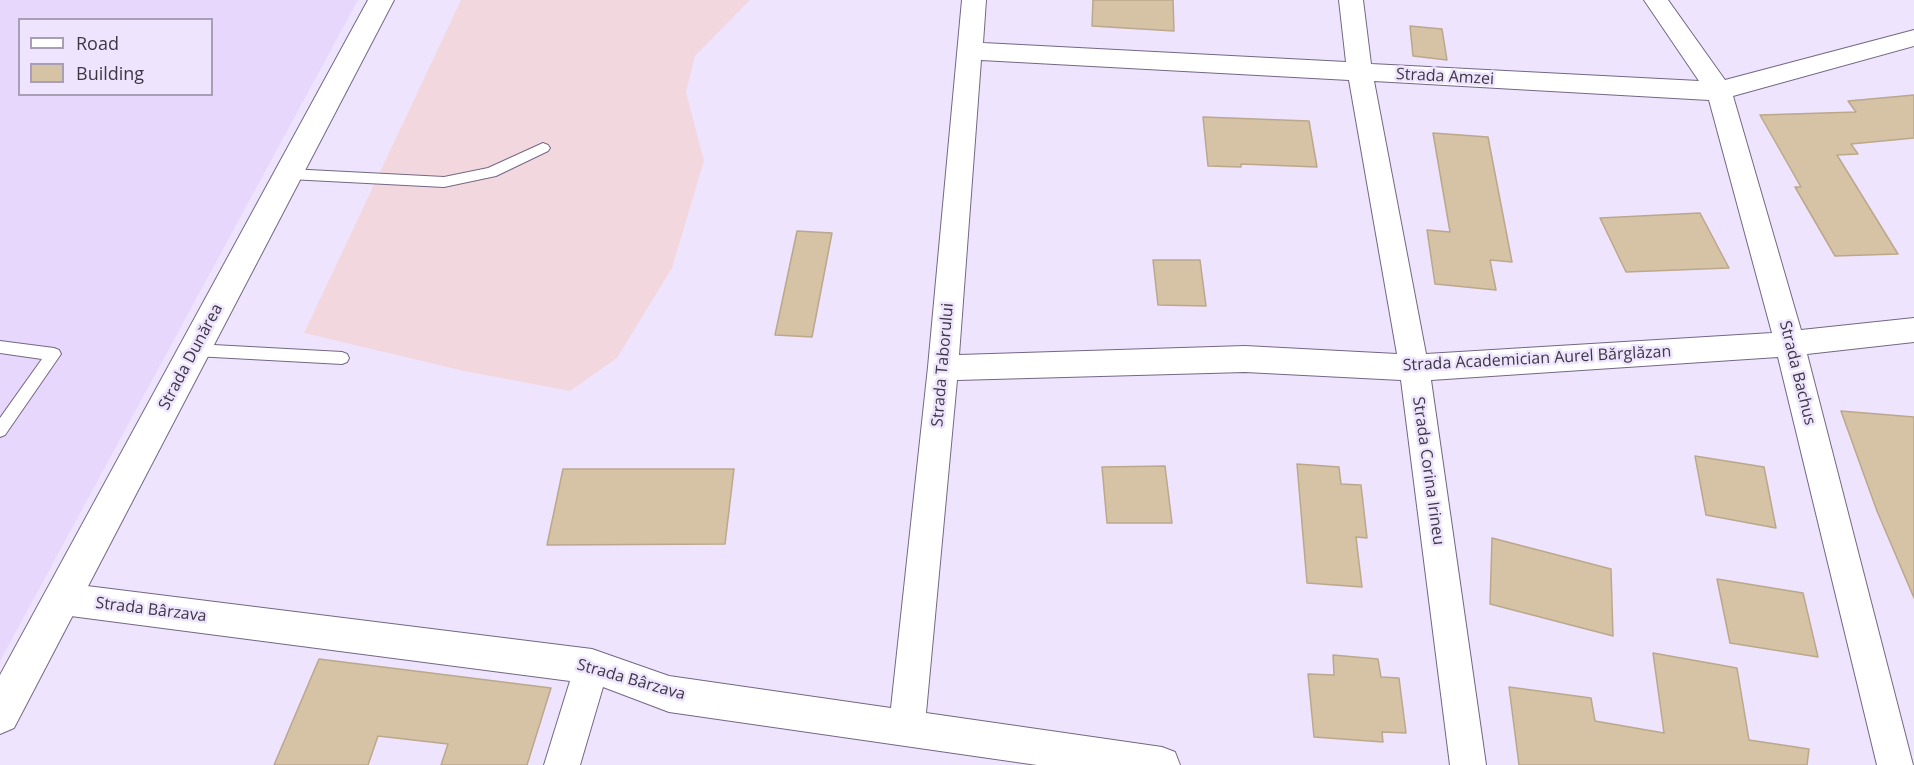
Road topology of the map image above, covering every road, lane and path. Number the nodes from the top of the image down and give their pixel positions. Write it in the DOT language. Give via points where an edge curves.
graph roads {
  1 [pos="381,0"];
  2 [pos="974,0"];
  3 [pos="1351,0"];
  4 [pos="1656,0"];
  5 [pos="1914,38"];
  6 [pos="970,51"];
  7 [pos="1359,73"];
  8 [pos="1719,91"];
  9 [pos="543,148"];
  10 [pos="289,174"];
  11 [pos="1914,330"];
  12 [pos="1790,344"];
  13 [pos="0,347"];
  14 [pos="195,350"];
  15 [pos="342,358"];
  16 [pos="944,366"];
  17 [pos="1414,368"];
  18 [pos="0,430"];
  19 [pos="63,599"];
  20 [pos="592,666"];
  21 [pos="0,714"];
  22 [pos="907,729"];
  23 [pos="562,765"];
  24 [pos="1162,765"];
  25 [pos="1468,765"];
  26 [pos="1895,765"];
  1 -- 10 [label="street, Strada Dunărea"];
  2 -- 6 [label="street, Strada Taborului"];
  3 -- 7 [label="street, Strada Corina Irineu"];
  4 -- 8 [label="street, Strada Bachus"];
  5 -- 8 [label="street, Strada Amzei"];
  6 -- 7 [label="street, Strada Amzei"];
  6 -- 16 [label="street, Strada Taborului"];
  7 -- 8 [label="street, Strada Amzei"];
  7 -- 17 [label="street, Strada Corina Irineu"];
  8 -- 12 [label="street, Strada Bachus"];
  9 -- 10 [label="lane" via="491,172 444,182"];
  10 -- 14 [label="street, Strada Dunărea"];
  11 -- 12 [label="street, Strada Academician Aurel Bărglăzan"];
  12 -- 17 [label="street, Strada Academician Aurel Bărglăzan"];
  12 -- 26 [label="street, Strada Bachus"];
  13 -- 18 [label="lane" via="54,354"];
  14 -- 15 [label="lane"];
  14 -- 19 [label="street, Strada Dunărea"];
  16 -- 17 [label="street, Strada Academician Aurel Bărglăzan" via="993,368 1245,359"];
  16 -- 22 [label="street, Strada Taborului"];
  17 -- 25 [label="street, Strada Corina Irineu"];
  19 -- 20 [label="street, Strada Bârzava"];
  19 -- 21 [label="street, Strada Dunărea"];
  20 -- 22 [label="street, Strada Bârzava" via="669,694"];
  20 -- 23 [label="street"];
  22 -- 24 [label="street, Strada Bârzava"];
}
